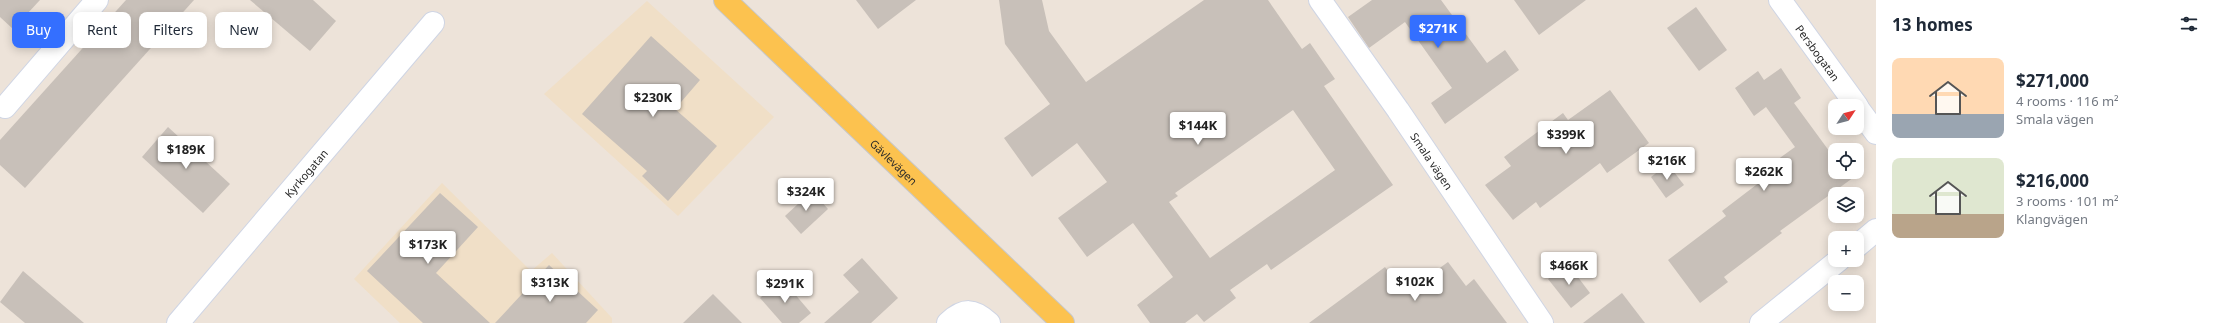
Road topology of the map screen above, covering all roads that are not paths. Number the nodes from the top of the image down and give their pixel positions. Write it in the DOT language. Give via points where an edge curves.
graph roads {
  1 [pos="97,0"];
  2 [pos="1320,0"];
  3 [pos="1780,0"];
  4 [pos="727,1"];
  5 [pos="433,24"];
  6 [pos="1852,99"];
  7 [pos="4,107"];
  8 [pos="1864,116"];
  9 [pos="1876,133"];
  10 [pos="1876,230"];
  11 [pos="1864,240"];
  12 [pos="1830,267"];
  13 [pos="178,323"];
  14 [pos="948,323"];
  15 [pos="989,323"];
  16 [pos="1063,323"];
  17 [pos="1542,323"];
  18 [pos="1761,323"];
  1 -- 7 [label="street"];
  2 -- 17 [label="street, Smala vägen"];
  3 -- 6 [label="street, Persbogatan"];
  4 -- 16 [label="main road, Gävlevägen"];
  5 -- 13 [label="street, Kyrkogatan"];
  8 -- 9 [label="street, Persbogatan"];
  10 -- 11 [label="street"];
  12 -- 18 [label="street"];
  14 -- 15 [label="street" via="970,311 978,313"];
}
